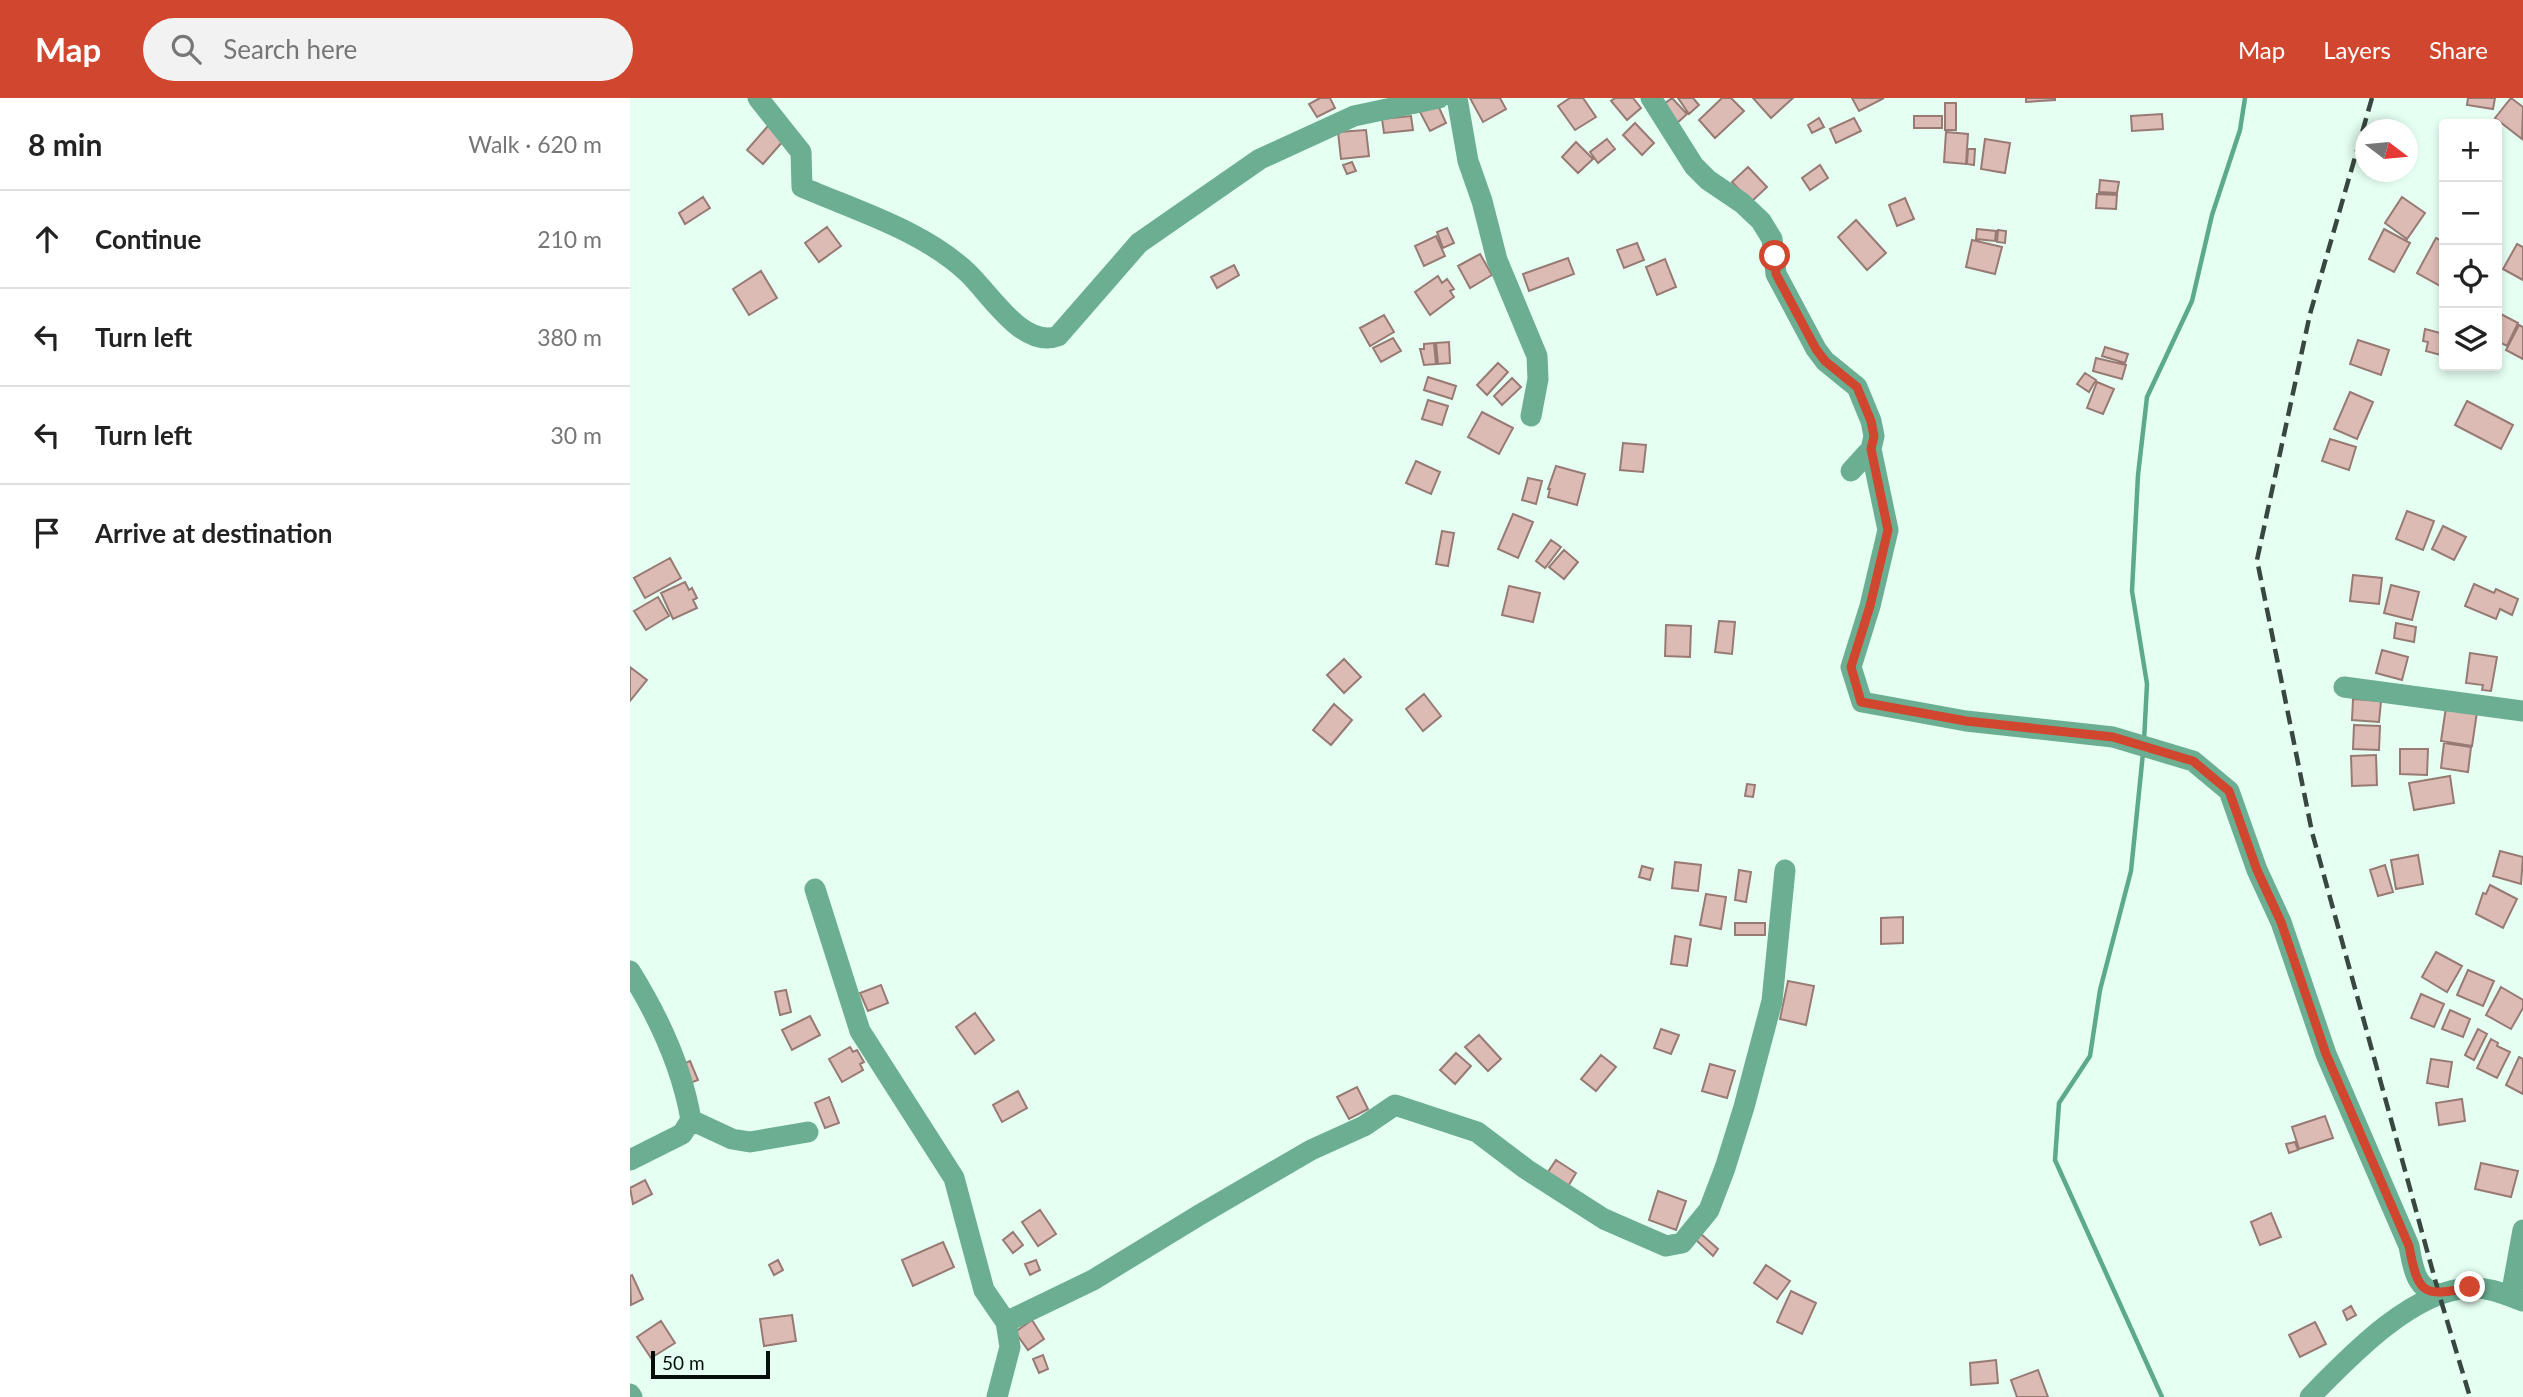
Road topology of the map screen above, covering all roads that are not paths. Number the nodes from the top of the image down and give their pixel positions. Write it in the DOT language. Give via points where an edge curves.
graph roads {
  1 [pos="758,98"];
  2 [pos="1439,98"];
  3 [pos="1457,98"];
  4 [pos="1651,98"];
  5 [pos="1531,416"];
  6 [pos="1871,449"];
  7 [pos="1852,471"];
  8 [pos="2344,687"];
  9 [pos="2523,711"];
  10 [pos="1785,870"];
  11 [pos="815,889"];
  12 [pos="630,971"];
  13 [pos="691,1120"];
  14 [pos="808,1132"];
  15 [pos="630,1160"];
  16 [pos="2523,1230"];
  17 [pos="2439,1294"];
  18 [pos="2517,1298"];
  19 [pos="1006,1322"];
  20 [pos="997,1397"];
  21 [pos="2310,1397"];
  1 -- 2 [label="street" via="801,152 802,187 931,244 967,272 1008,317 1032,336 1047,340 1058,336 1139,243 1260,159 1354,116"];
  3 -- 5 [label="street" via="1468,161 1497,260 1537,356"];
  4 -- 6 [label="street" via="1694,166 1761,220 1772,239 1776,274 1810,339 1825,361 1857,387 1871,421"];
  6 -- 7 [label="street"];
  6 -- 17 [label="street" via="1888,530 1851,667 1861,702 1966,721 2113,737 2193,761 2229,791 2326,1054 2409,1246 2414,1275 2429,1292"];
  8 -- 9 [label="street"];
  10 -- 19 [label="street" via="1772,1001 1744,1107 1709,1210 1682,1243 1667,1246 1604,1219 1477,1132 1395,1105 1093,1280"];
  11 -- 19 [label="street" via="860,1031 954,1178 984,1290"];
  12 -- 13 [label="street" via="656,1013"];
  13 -- 14 [label="street" via="750,1142"];
  13 -- 15 [label="street" via="682,1134"];
  16 -- 18 [label="street"];
  17 -- 18 [label="street" via="2470,1287"];
  17 -- 21 [label="street" via="2371,1336"];
  19 -- 20 [label="street" via="1010,1347"];
}
